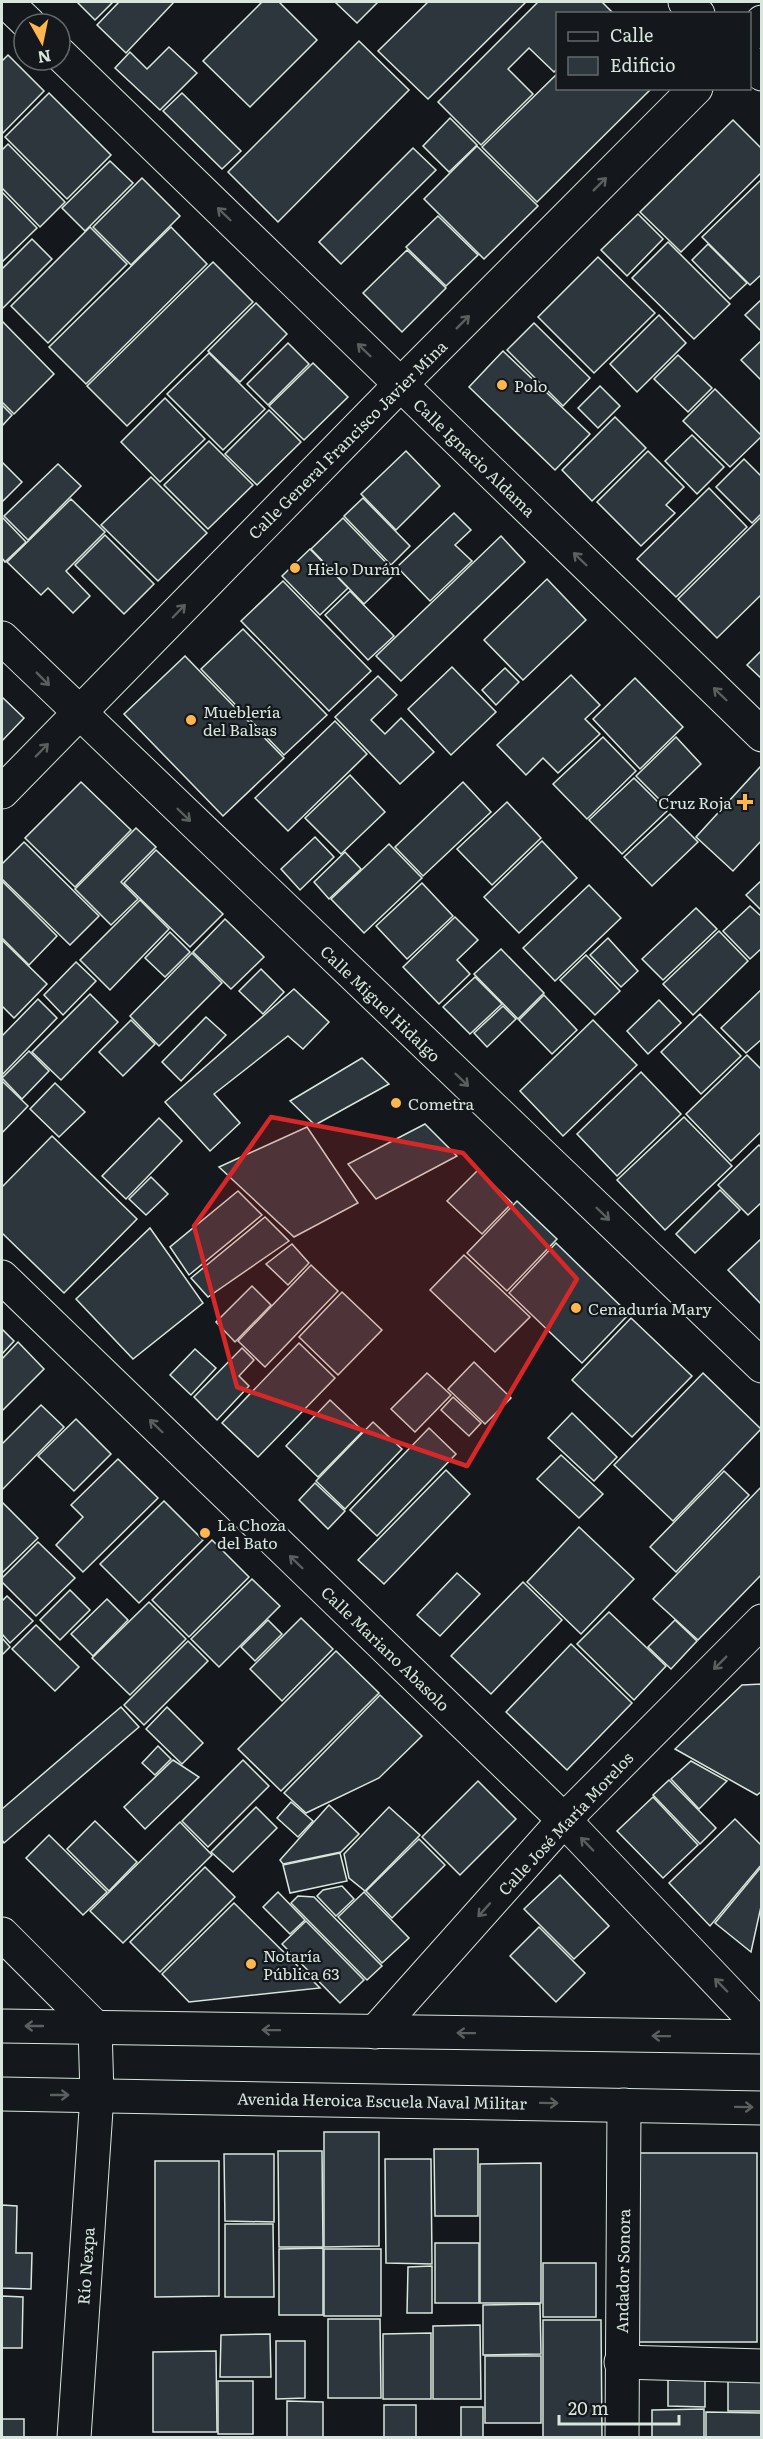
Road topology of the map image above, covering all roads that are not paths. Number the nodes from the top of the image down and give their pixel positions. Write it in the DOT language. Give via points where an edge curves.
graph roads {
  1 [pos="762,22"];
  2 [pos="751,34"];
  3 [pos="751,63"];
  4 [pos="72,66"];
  5 [pos="762,74"];
  6 [pos="694,90"];
  7 [pos="400,385"];
  8 [pos="2,638"];
  9 [pos="78,714"];
  10 [pos="762,735"];
  11 [pos="2,792"];
  12 [pos="2,1277"];
  13 [pos="762,1366"];
  14 [pos="762,1621"];
  15 [pos="564,1820"];
  16 [pos="2,1934"];
  17 [pos="2,2026"];
  18 [pos="95,2027"];
  19 [pos="762,2028"];
  20 [pos="375,2032"];
  21 [pos="762,2037"];
  22 [pos="2,2094"];
  23 [pos="97,2095"];
  24 [pos="624,2105"];
  25 [pos="762,2108"];
  26 [pos="621,2362"];
  27 [pos="762,2366"];
  28 [pos="74,2438"];
  29 [pos="622,2438"];
  1 -- 2 [label="street"];
  3 -- 5 [label="street"];
  7 -- 4 [label="street, Calle Ignacio Aldama, one-way"];
  7 -- 6 [label="street, Calle General Francisco Javier Mina, one-way"];
  9 -- 7 [label="street, Calle General Francisco Javier Mina, one-way"];
  10 -- 7 [label="street, Calle Ignacio Aldama, one-way"];
  8 -- 9 [label="street, Calle Miguel Hidalgo, one-way"];
  11 -- 9 [label="street, Calle General Francisco Javier Mina, one-way"];
  9 -- 13 [label="street, Calle Miguel Hidalgo, one-way"];
  15 -- 12 [label="street, Calle Mariano Abasolo, one-way"];
  14 -- 15 [label="street, Calle José María Morelos, one-way"];
  19 -- 15 [label="street, Calle Mariano Abasolo, one-way"];
  15 -- 20 [label="street, Calle José María Morelos, one-way"];
  16 -- 18 [label="street"];
  18 -- 17 [label="street, one-way"];
  20 -- 18 [label="street, one-way"];
  18 -- 23 [label="street, Río Nexpa"];
  21 -- 20 [label="street, one-way"];
  22 -- 23 [label="street, Avenida Heroica Escuela Naval Militar, one-way"];
  23 -- 24 [label="street, Avenida Heroica Escuela Naval Militar, one-way"];
  23 -- 28 [label="street, Río Nexpa"];
  24 -- 25 [label="street, Avenida Heroica Escuela Naval Militar, one-way"];
  24 -- 26 [label="street, Andador Sonora"];
  26 -- 27 [label="street"];
  26 -- 29 [label="street, Andador Sonora"];
}
